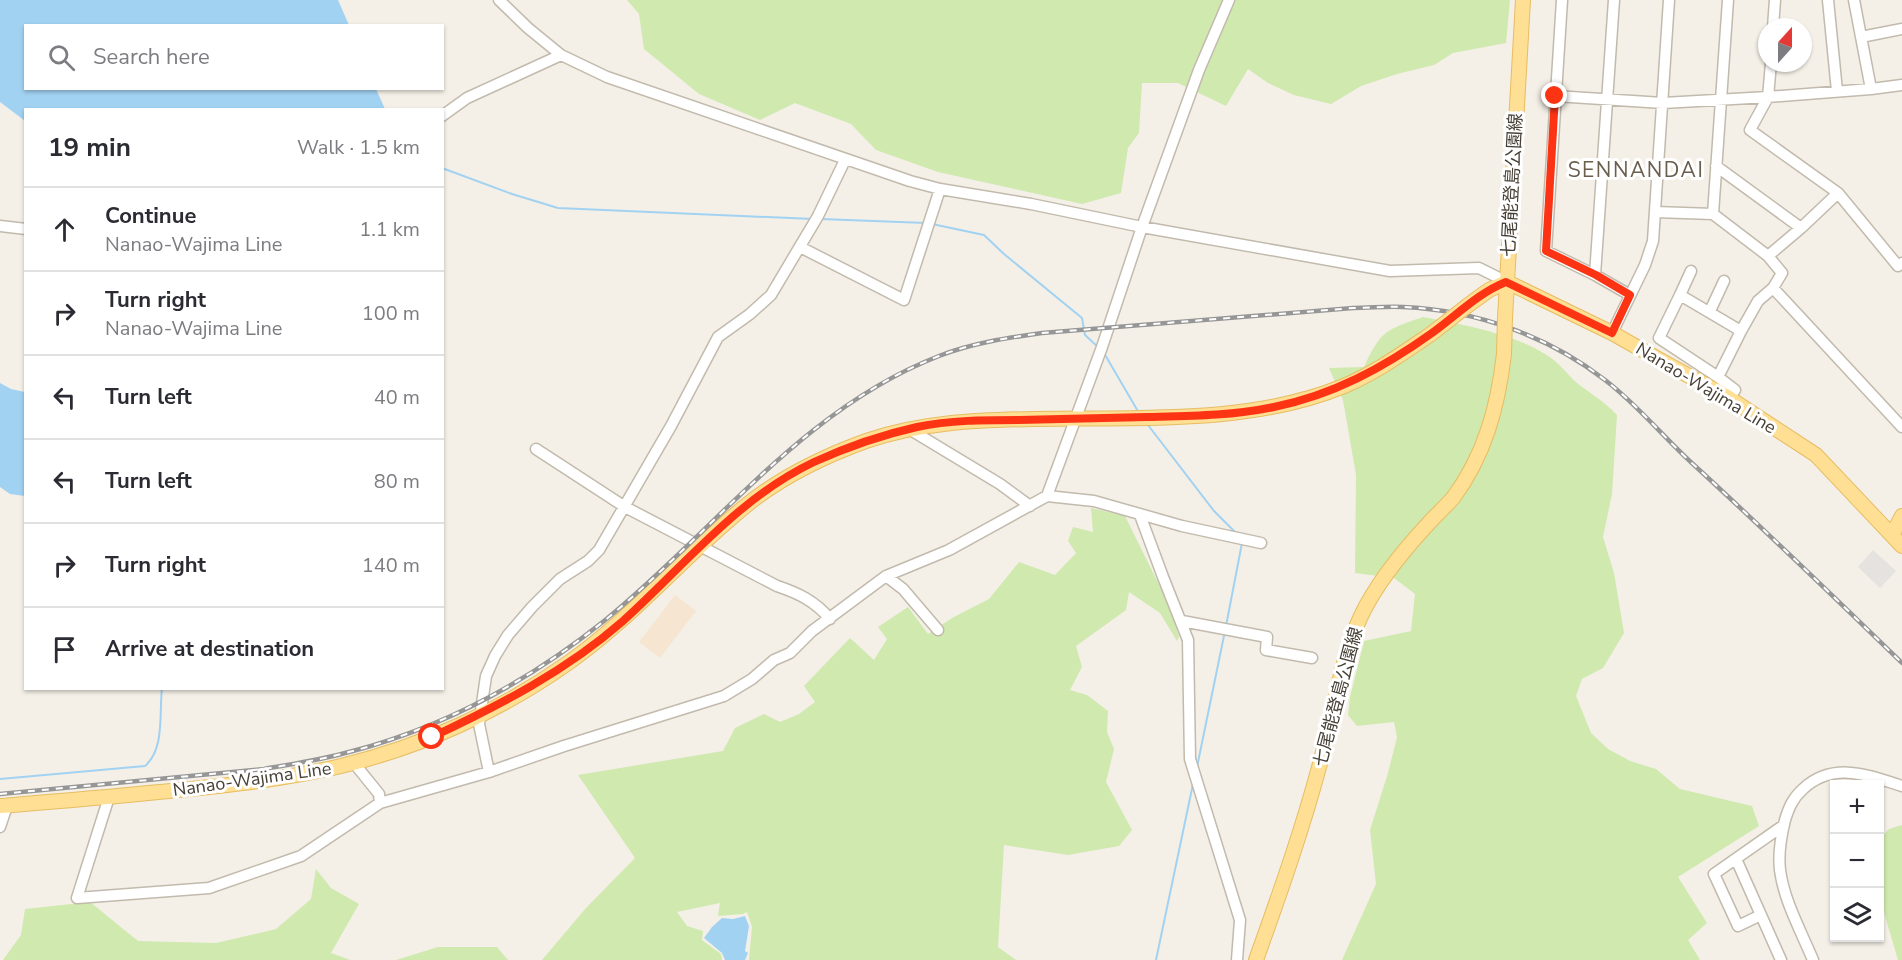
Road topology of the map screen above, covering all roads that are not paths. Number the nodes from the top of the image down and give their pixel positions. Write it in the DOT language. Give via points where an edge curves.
graph roads {
  1 [pos="499,0"];
  2 [pos="1229,0"];
  3 [pos="1523,0"];
  4 [pos="1562,0"];
  5 [pos="1614,0"];
  6 [pos="1669,0"];
  7 [pos="1728,0"];
  8 [pos="1775,0"];
  9 [pos="1828,0"];
  10 [pos="1854,0"];
  11 [pos="1774,18"];
  12 [pos="1902,29"];
  13 [pos="1861,37"];
  14 [pos="561,55"];
  15 [pos="1770,72"];
  16 [pos="1902,85"];
  17 [pos="1871,89"];
  18 [pos="1837,91"];
  19 [pos="1555,96"];
  20 [pos="1768,97"];
  21 [pos="1722,99"];
  22 [pos="1608,100"];
  23 [pos="1663,103"];
  24 [pos="444,115"];
  25 [pos="846,160"];
  26 [pos="1716,166"];
  27 [pos="940,189"];
  28 [pos="1838,193"];
  29 [pos="1655,212"];
  30 [pos="1713,214"];
  31 [pos="0,226"];
  32 [pos="1142,227"];
  33 [pos="1802,228"];
  34 [pos="24,229"];
  35 [pos="800,247"];
  36 [pos="1768,256"];
  37 [pos="1902,263"];
  38 [pos="1691,271"];
  39 [pos="1596,275"];
  40 [pos="1724,281"];
  41 [pos="1506,282"];
  42 [pos="1773,288"];
  43 [pos="1630,295"];
  44 [pos="1680,295"];
  45 [pos="1710,311"];
  46 [pos="1741,331"];
  47 [pos="1612,333"];
  48 [pos="1718,377"];
  49 [pos="1729,398"];
  50 [pos="1076,418"];
  51 [pos="1902,427"];
  52 [pos="909,429"];
  53 [pos="536,449"];
  54 [pos="1047,496"];
  55 [pos="1030,506"];
  56 [pos="625,507"];
  57 [pos="1140,515"];
  58 [pos="1902,516"];
  59 [pos="1892,535"];
  60 [pos="1261,543"];
  61 [pos="1902,546"];
  62 [pos="700,547"];
  63 [pos="886,576"];
  64 [pos="830,619"];
  65 [pos="1182,621"];
  66 [pos="938,630"];
  67 [pos="1312,658"];
  68 [pos="482,713"];
  69 [pos="354,762"];
  70 [pos="489,772"];
  71 [pos="1902,786"];
  72 [pos="109,797"];
  73 [pos="380,803"];
  74 [pos="4,806"];
  75 [pos="1784,825"];
  76 [pos="0,826"];
  77 [pos="1736,859"];
  78 [pos="1761,915"];
  79 [pos="1237,960"];
  80 [pos="1256,960"];
  81 [pos="1781,960"];
  82 [pos="1813,960"];
  1 -- 14 [label="street"];
  2 -- 32 [label="street" via="1198,70"];
  3 -- 41 [label="main road, 七尾能登島公園線"];
  4 -- 19 [label="street"];
  5 -- 22 [label="street"];
  6 -- 23 [label="street"];
  7 -- 21 [label="street"];
  8 -- 11 [label="street"];
  9 -- 18 [label="street"];
  10 -- 13 [label="street"];
  12 -- 13 [label="street"];
  13 -- 17 [label="street"];
  14 -- 24 [label="street" via="467,98"];
  14 -- 25 [label="street" via="607,77"];
  15 -- 20 [label="street"];
  16 -- 17 [label="street"];
  17 -- 18 [label="street"];
  18 -- 20 [label="street"];
  19 -- 22 [label="street"];
  19 -- 39 [label="street" via="1546,251"];
  20 -- 21 [label="street"];
  20 -- 28 [label="street" via="1750,130"];
  21 -- 23 [label="street"];
  21 -- 26 [label="street"];
  22 -- 23 [label="street"];
  22 -- 39 [label="street"];
  23 -- 29 [label="street"];
  25 -- 27 [label="street"];
  25 -- 35 [label="street"];
  26 -- 30 [label="street"];
  26 -- 33 [label="street"];
  27 -- 32 [label="street"];
  27 -- 35 [label="street" via="904,300"];
  28 -- 33 [label="street"];
  28 -- 37 [label="street" via="1898,266"];
  29 -- 30 [label="street"];
  29 -- 43 [label="street" via="1653,241"];
  30 -- 36 [label="street"];
  31 -- 34 [label="street"];
  32 -- 41 [label="street" via="1390,271 1479,268"];
  32 -- 50 [label="street"];
  33 -- 36 [label="street"];
  35 -- 56 [label="street" via="771,295 718,337"];
  36 -- 42 [label="street" via="1782,273"];
  38 -- 44 [label="street"];
  39 -- 43 [label="street"];
  40 -- 45 [label="street"];
  41 -- 47 [label="main road, Nanao-Wajima Line"];
  41 -- 50 [label="main road, Nanao-Wajima Line, bridge" via="1373,372 1314,397 1222,415"];
  41 -- 80 [label="main road, 七尾能登島公園線, bridge" via="1503,354 1496,407 1488,431 1472,469 1452,499 1385,576 1361,615 1322,756"];
  42 -- 46 [label="street" via="1758,301"];
  42 -- 51 [label="street"];
  43 -- 47 [label="street"];
  44 -- 45 [label="street"];
  44 -- 48 [label="street" via="1659,338"];
  45 -- 46 [label="street"];
  46 -- 48 [label="street"];
  47 -- 49 [label="main road, Nanao-Wajima Line"];
  48 -- 49 [label="street" via="1735,390"];
  49 -- 59 [label="main road, Nanao-Wajima Line" via="1816,455"];
  50 -- 52 [label="main road, Nanao-Wajima Line" via="976,420"];
  50 -- 54 [label="street"];
  52 -- 55 [label="street"];
  52 -- 62 [label="main road, Nanao-Wajima Line" via="811,464 745,506"];
  53 -- 56 [label="street"];
  54 -- 55 [label="street"];
  54 -- 57 [label="street" via="1094,501"];
  55 -- 63 [label="street" via="949,550"];
  56 -- 62 [label="street"];
  56 -- 68 [label="street" via="588,561 560,579 508,635 486,676"];
  57 -- 60 [label="street"];
  57 -- 65 [label="street"];
  58 -- 59 [label="main road"];
  59 -- 61 [label="main road, Nanao-Wajima Line"];
  62 -- 64 [label="street" via="801,595"];
  62 -- 68 [label="main road, Nanao-Wajima Line" via="593,645 541,681"];
  63 -- 64 [label="street"];
  63 -- 66 [label="street" via="903,589"];
  64 -- 70 [label="street" via="790,653 724,696"];
  65 -- 67 [label="street" via="1267,637 1266,650"];
  65 -- 79 [label="street" via="1188,640 1190,759 1240,920"];
  68 -- 69 [label="main road, Nanao-Wajima Line" via="432,737"];
  68 -- 70 [label="street" via="479,723"];
  69 -- 72 [label="main road, Nanao-Wajima Line" via="271,780"];
  69 -- 73 [label="street" via="379,794"];
  70 -- 73 [label="street"];
  71 -- 75 [label="street" via="1866,774 1838,772 1815,778 1789,807"];
  72 -- 73 [label="street" via="77,898 209,888 301,856"];
  72 -- 74 [label="main road, Nanao-Wajima Line"];
  74 -- 76 [label="street"];
  75 -- 77 [label="street"];
  75 -- 82 [label="street" via="1780,869 1785,892"];
  77 -- 78 [label="street"];
  77 -- 78 [label="street" via="1714,874 1738,926"];
  78 -- 81 [label="street"];
}
